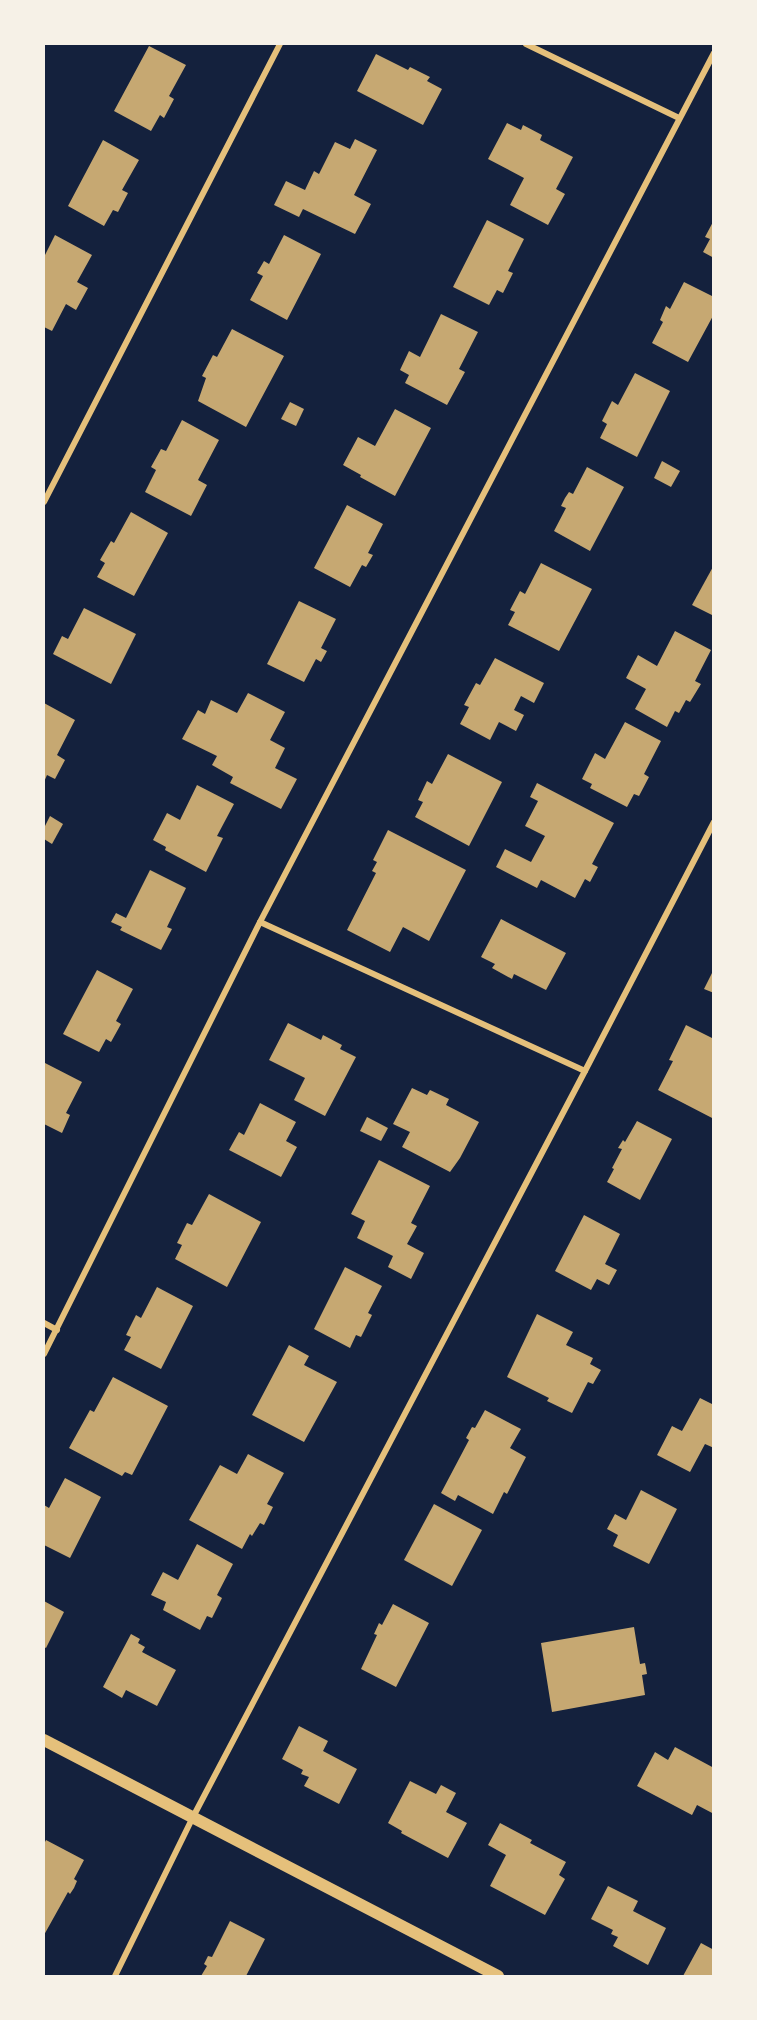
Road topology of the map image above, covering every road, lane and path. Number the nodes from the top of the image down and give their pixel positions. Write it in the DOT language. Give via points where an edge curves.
graph roads {
  1 [pos="280,44"];
  2 [pos="526,44"];
  3 [pos="714,53"];
  4 [pos="679,118"];
  5 [pos="44,502"];
  6 [pos="714,822"];
  7 [pos="260,922"];
  8 [pos="585,1071"];
  9 [pos="44,1323"];
  10 [pos="57,1330"];
  11 [pos="44,1354"];
  12 [pos="44,1740"];
  13 [pos="193,1817"];
  14 [pos="115,1977"];
  15 [pos="498,1977"];
  1 -- 5 [label="street"];
  2 -- 4 [label="street"];
  3 -- 4 [label="street"];
  4 -- 7 [label="street"];
  6 -- 8 [label="street"];
  7 -- 8 [label="street"];
  7 -- 10 [label="street"];
  8 -- 13 [label="street"];
  9 -- 10 [label="street"];
  10 -- 11 [label="street"];
  12 -- 13 [label="main road"];
  13 -- 14 [label="street"];
  13 -- 15 [label="main road"];
}
